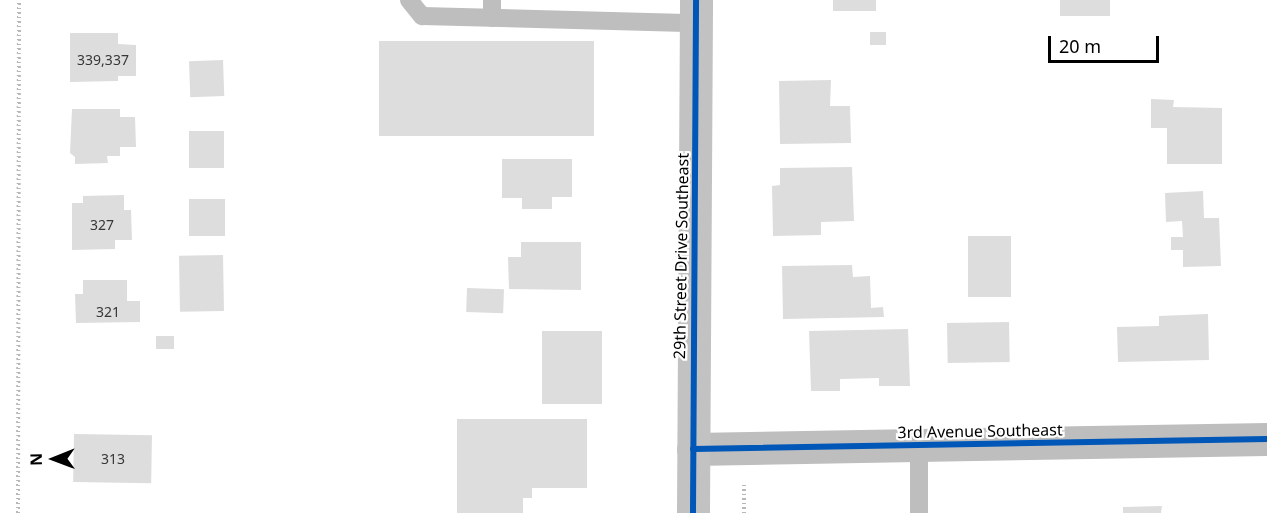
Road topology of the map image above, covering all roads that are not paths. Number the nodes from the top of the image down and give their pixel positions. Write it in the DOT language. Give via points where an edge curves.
graph roads {
  1 [pos="409,0"];
  2 [pos="492,9"];
  3 [pos="696,12"];
  4 [pos="1267,439"];
  5 [pos="919,445"];
  6 [pos="693,449"];
  7 [pos="693,513"];
  8 [pos="919,513"];
  1 -- 2 [label="lane" via="422,16"];
  2 -- 3 [label="lane"];
  3 -- 6 [label="main road, 29th Street Drive Southeast"];
  4 -- 5 [label="street, 3rd Avenue Southeast"];
  5 -- 6 [label="street, 3rd Avenue Southeast"];
  5 -- 8 [label="lane"];
  6 -- 7 [label="main road, 29th Street Drive Southeast"];
}
